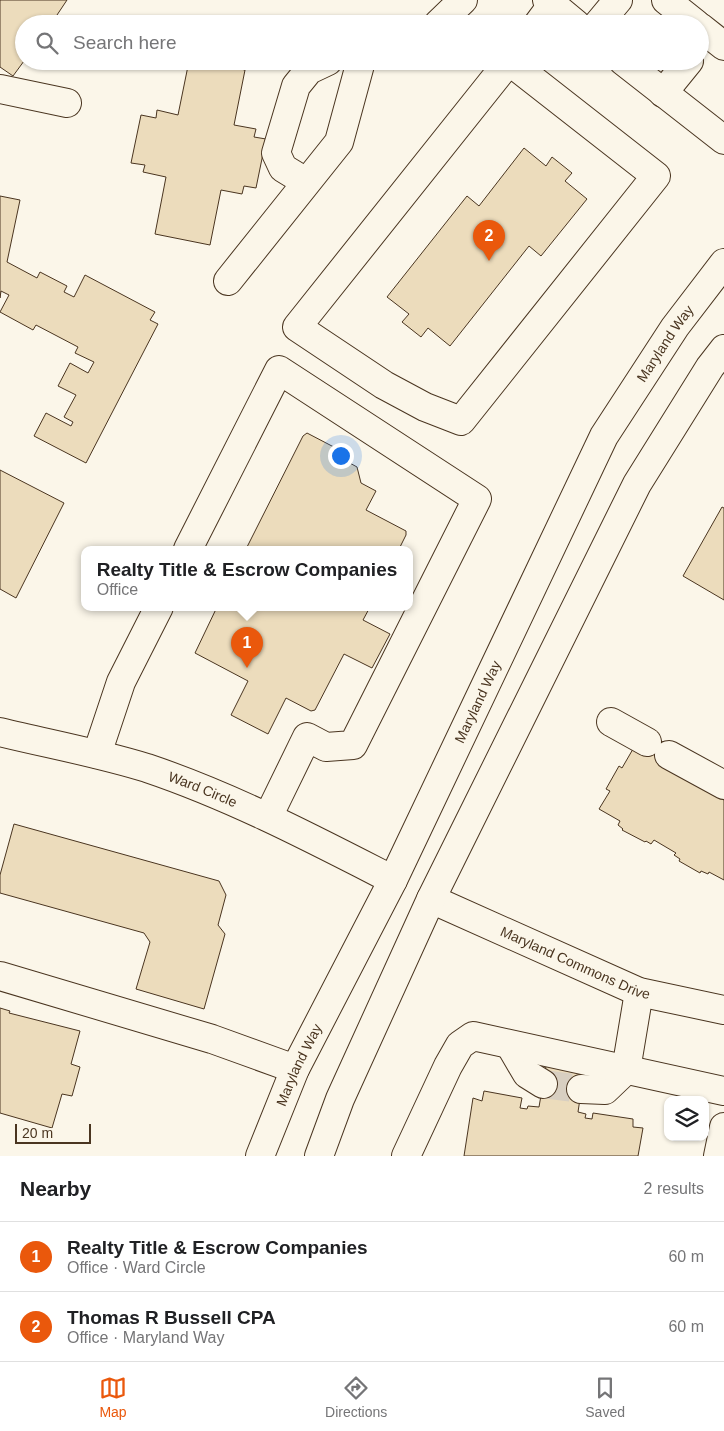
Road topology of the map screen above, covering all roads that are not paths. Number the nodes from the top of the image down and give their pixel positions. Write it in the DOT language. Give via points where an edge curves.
graph roads {
  1 [pos="463,0"];
  2 [pos="618,0"];
  3 [pos="666,0"];
  4 [pos="447,15"];
  5 [pos="606,15"];
  6 [pos="683,15"];
  7 [pos="309,70"];
  8 [pos="359,70"];
  9 [pos="502,70"];
  10 [pos="521,70"];
  11 [pos="634,70"];
  12 [pos="682,70"];
  13 [pos="0,89"];
  14 [pos="663,93"];
  15 [pos="67,102"];
  16 [pos="724,140"];
  17 [pos="306,182"];
  18 [pos="724,263"];
  19 [pos="228,281"];
  20 [pos="724,349"];
  21 [pos="190,546"];
  22 [pos="158,611"];
  23 [pos="611,722"];
  24 [pos="0,732"];
  25 [pos="97,754"];
  26 [pos="724,785"];
  27 [pos="268,817"];
  28 [pos="393,880"];
  29 [pos="431,899"];
  30 [pos="0,976"];
  31 [pos="639,992"];
  32 [pos="724,1010"];
  33 [pos="510,1045"];
  34 [pos="295,1069"];
  35 [pos="626,1070"];
  36 [pos="543,1084"];
  37 [pos="582,1089"];
  38 [pos="724,1092"];
  39 [pos="724,1127"];
  40 [pos="260,1156"];
  41 [pos="319,1156"];
  42 [pos="406,1156"];
  43 [pos="718,1156"];
  1 -- 4 [label="main road"];
  2 -- 5 [label="main road"];
  3 -- 6 [label="main road"];
  7 -- 17 [label="main road" via="296,86 276,153 283,168"];
  8 -- 17 [label="main road" via="339,142"];
  9 -- 10 [label="main road" via="297,327 384,385 425,407 461,421 656,176"];
  11 -- 14 [label="main road"];
  12 -- 14 [label="main road"];
  13 -- 15 [label="main road"];
  14 -- 16 [label="main road"];
  17 -- 19 [label="main road"];
  18 -- 28 [label="main road, Maryland Way" via="674,327 604,436"];
  20 -- 29 [label="main road" via="637,484"];
  21 -- 27 [label="main road" via="279,370 477,499 353,745 326,747 307,737"];
  22 -- 25 [label="main road" via="121,682"];
  23 -- 26 [label="main road"];
  24 -- 25 [label="main road, Ward Circle"];
  25 -- 27 [label="main road, Ward Circle" via="149,769"];
  27 -- 28 [label="main road, Ward Circle"];
  28 -- 29 [label="main road, Maryland Commons Drive"];
  28 -- 34 [label="main road, Maryland Way"];
  29 -- 31 [label="main road, Maryland Commons Drive"];
  29 -- 41 [label="main road" via="340,1099"];
  30 -- 34 [label="main road" via="212,1039"];
  31 -- 32 [label="main road, Maryland Commons Drive"];
  31 -- 35 [label="main road"];
  33 -- 35 [label="main road"];
  33 -- 36 [label="main road" via="527,1074"];
  33 -- 42 [label="main road" via="473,1036 460,1045"];
  34 -- 40 [label="main road, Maryland Way"];
  35 -- 37 [label="main road" via="605,1090"];
  35 -- 38 [label="main road"];
  39 -- 43 [label="main road"];
}
